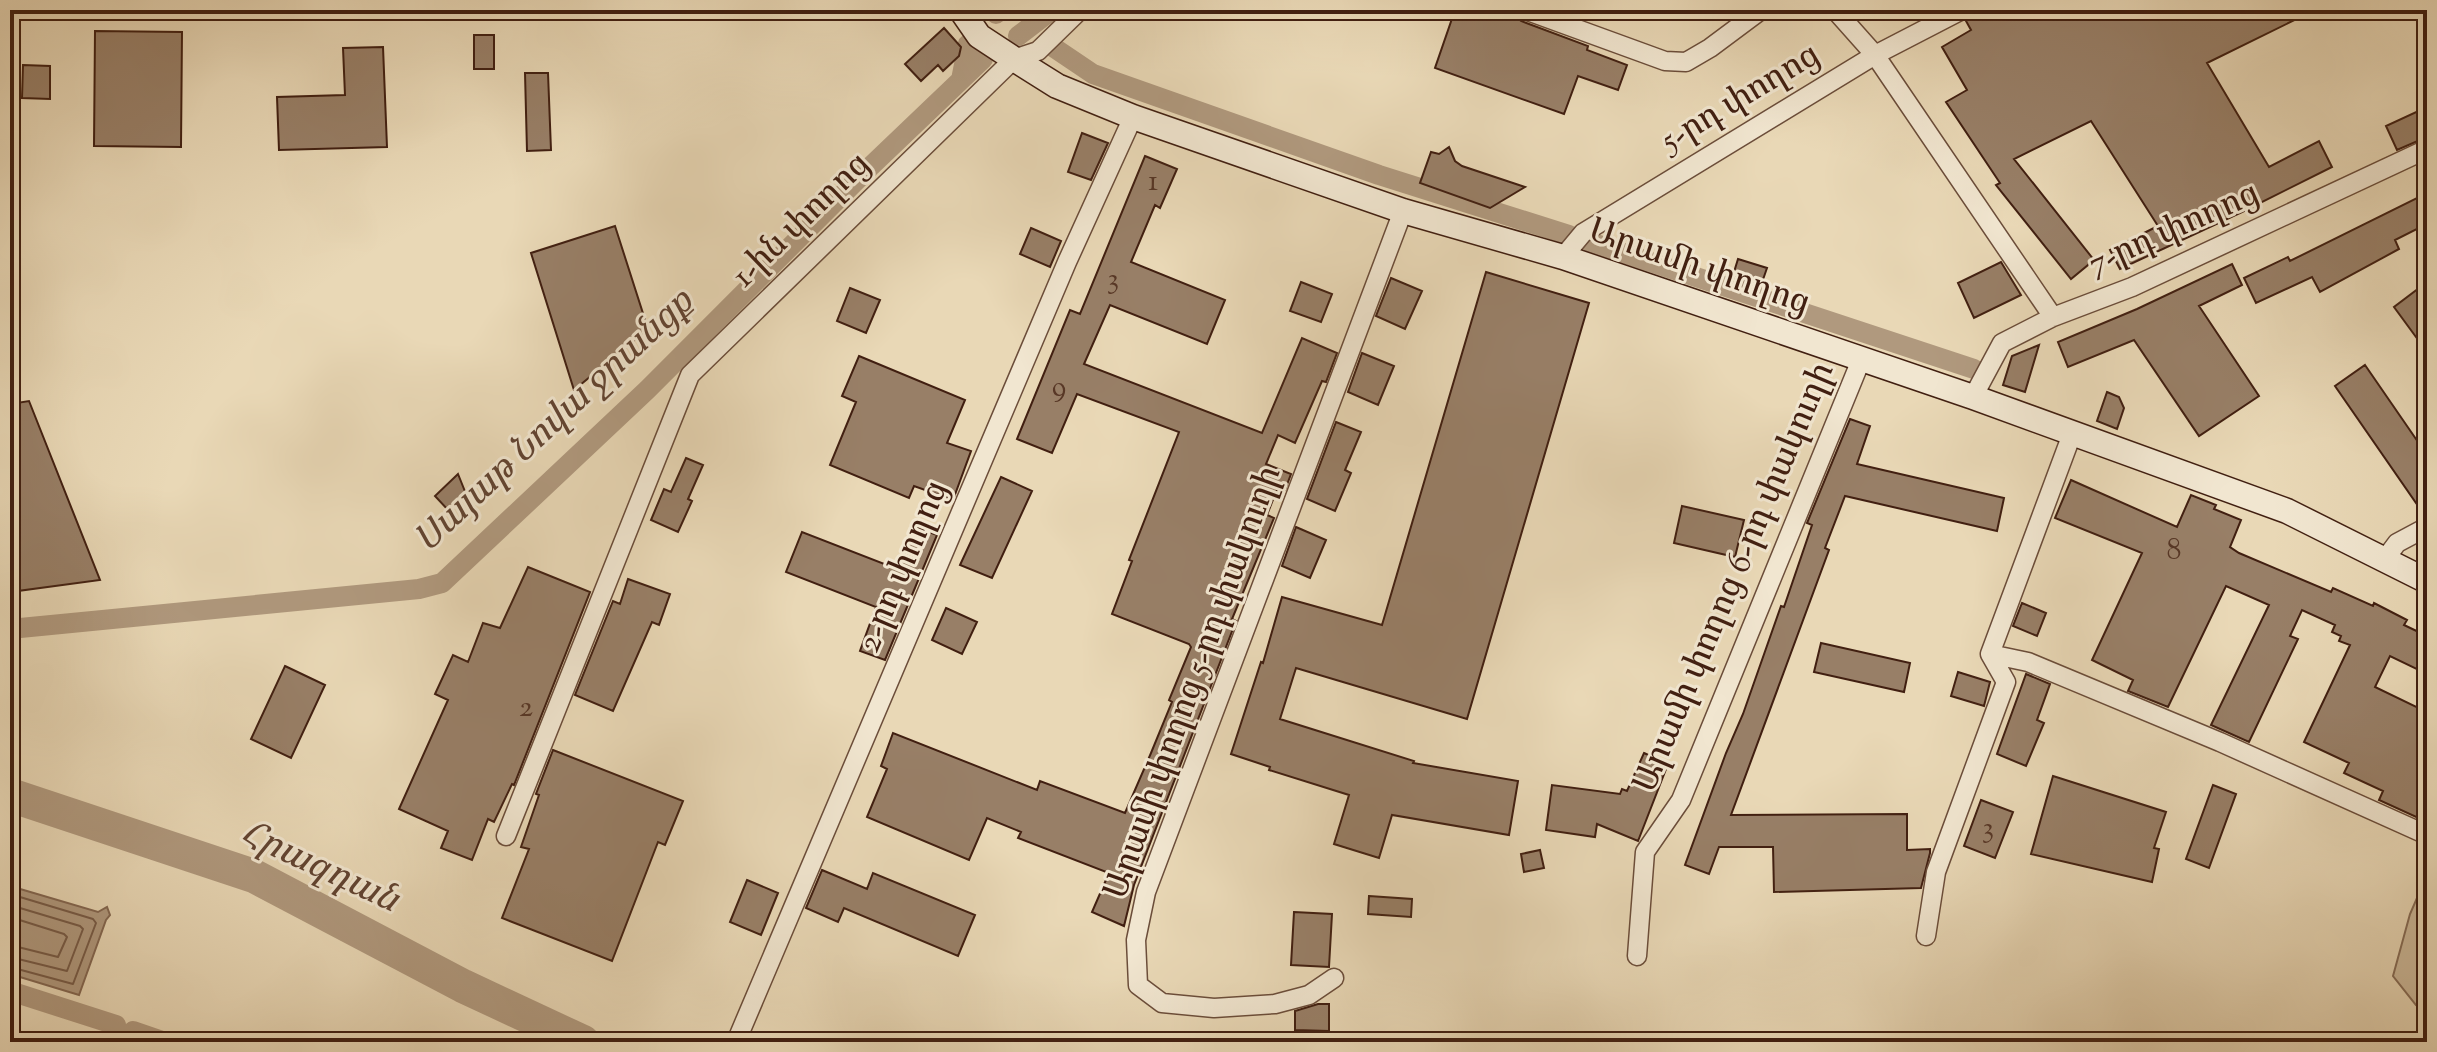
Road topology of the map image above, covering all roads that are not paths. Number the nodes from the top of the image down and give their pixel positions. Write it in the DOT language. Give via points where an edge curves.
graph roads {
  1 [pos="961,10"];
  2 [pos="1080,10"];
  3 [pos="1525,10"];
  4 [pos="1761,10"];
  5 [pos="1835,10"];
  6 [pos="1962,10"];
  7 [pos="1875,55"];
  8 [pos="1014,59"];
  9 [pos="1133,117"];
  10 [pos="2427,149"];
  11 [pos="1403,211"];
  12 [pos="1563,257"];
  13 [pos="2053,317"];
  14 [pos="1861,360"];
  15 [pos="1973,397"];
  16 [pos="2072,434"];
  17 [pos="2427,527"];
  18 [pos="2385,559"];
  19 [pos="2427,581"];
  20 [pos="1990,654"];
  21 [pos="2427,835"];
  22 [pos="506,836"];
  23 [pos="1926,936"];
  24 [pos="1637,956"];
  25 [pos="1334,978"];
  26 [pos="736,1042"];
  1 -- 8 [label="main road, Արամի փողոց" via="979,36"];
  2 -- 8 [label="street, 1-ին փողոց" via="1038,51"];
  3 -- 4 [label="street" via="1665,61 1686,62"];
  5 -- 7 [label="street"];
  6 -- 7 [label="street, 5-րդ փողոց"];
  7 -- 12 [label="street, 5-րդ փողոց" via="1583,233"];
  7 -- 13 [label="street"];
  8 -- 9 [label="main road, Արամի փողոց" via="1057,86"];
  8 -- 22 [label="street, 1-ին փողոց" via="690,375"];
  9 -- 11 [label="main road, Արամի փողոց"];
  9 -- 26 [label="street, 2-րդ փողոց"];
  10 -- 13 [label="street, 7-րդ փողոց" via="2132,287"];
  11 -- 12 [label="main road, Արամի փողոց"];
  11 -- 25 [label="street, Արամի փողոց 5-րդ փակուղի" via="1146,892 1136,940 1138,985 1162,1003 1214,1008 1275,1004 1309,995"];
  12 -- 14 [label="main road, Արամի փողոց"];
  13 -- 15 [label="street, 7-րդ փողոց" via="2002,343"];
  14 -- 15 [label="main road, Արամի փողոց"];
  14 -- 24 [label="street, Արամի փողոց 6-րդ փակուղի" via="1681,800 1645,852"];
  15 -- 16 [label="main road, Արամի փողոց"];
  16 -- 18 [label="main road, Արամի փողոց" via="2287,511"];
  16 -- 20 [label="street"];
  17 -- 18 [label="street" via="2397,543"];
  18 -- 19 [label="main road, Արամի փողոց"];
  20 -- 21 [label="street" via="2043,668"];
  20 -- 23 [label="street" via="2006,682 1936,872"];
}
